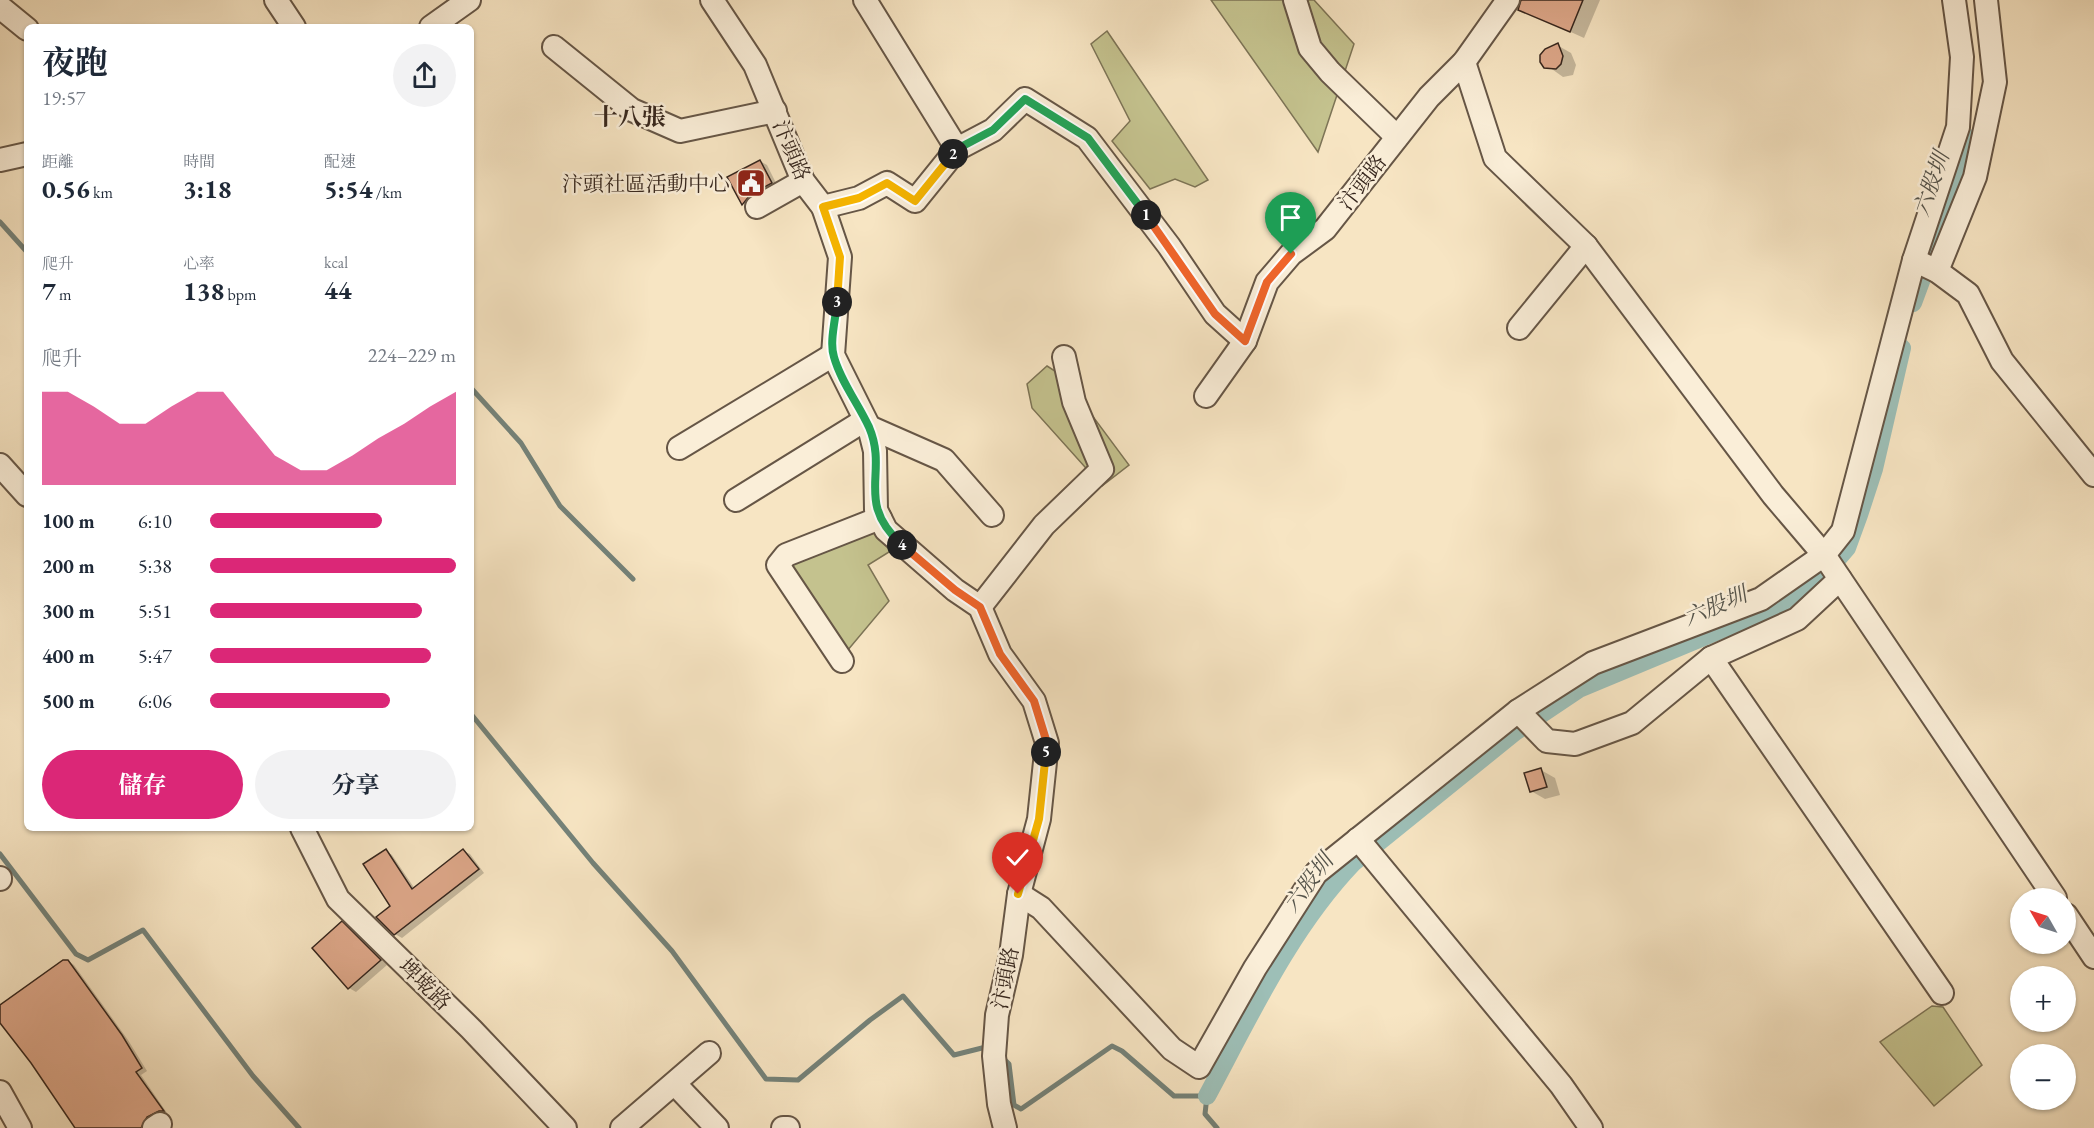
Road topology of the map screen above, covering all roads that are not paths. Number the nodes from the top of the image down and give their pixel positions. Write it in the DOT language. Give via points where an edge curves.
graph roads {
  1 [pos="276,0"];
  2 [pos="469,0"];
  3 [pos="712,0"];
  4 [pos="865,0"];
  5 [pos="1295,0"];
  6 [pos="1508,0"];
  7 [pos="1954,0"];
  8 [pos="1986,0"];
  9 [pos="0,7"];
  10 [pos="292,24"];
  11 [pos="435,24"];
  12 [pos="24,27"];
  13 [pos="554,47"];
  14 [pos="1464,62"];
  15 [pos="775,111"];
  16 [pos="1397,137"];
  17 [pos="957,149"];
  18 [pos="24,155"];
  19 [pos="0,160"];
  20 [pos="803,181"];
  21 [pos="757,207"];
  22 [pos="823,207"];
  23 [pos="1586,246"];
  24 [pos="1915,260"];
  25 [pos="1937,270"];
  26 [pos="1519,328"];
  27 [pos="1245,341"];
  28 [pos="833,355"];
  29 [pos="1064,357"];
  30 [pos="1206,396"];
  31 [pos="867,424"];
  32 [pos="679,448"];
  33 [pos="0,465"];
  34 [pos="2094,475"];
  35 [pos="24,492"];
  36 [pos="736,500"];
  37 [pos="992,515"];
  38 [pos="880,518"];
  39 [pos="1824,555"];
  40 [pos="1840,579"];
  41 [pos="980,607"];
  42 [pos="1711,658"];
  43 [pos="842,661"];
  44 [pos="1521,714"];
  45 [pos="304,831"];
  46 [pos="1366,847"];
  47 [pos="2048,888"];
  48 [pos="1018,894"];
  49 [pos="2076,930"];
  50 [pos="2094,957"];
  51 [pos="1942,993"];
  52 [pos="709,1053"];
  53 [pos="675,1084"];
  54 [pos="0,1092"];
  55 [pos="16,1127"];
  56 [pos="565,1128"];
  57 [pos="622,1128"];
  58 [pos="717,1128"];
  59 [pos="783,1128"];
  60 [pos="788,1128"];
  61 [pos="1005,1128"];
  62 [pos="1591,1128"];
  1 -- 10 [label="street"];
  2 -- 11 [label="street"];
  3 -- 15 [label="street, 汴頭路" via="755,65"];
  4 -- 17 [label="street"];
  5 -- 16 [label="street" via="1310,48"];
  6 -- 14 [label="street, 汴頭路"];
  7 -- 24 [label="street" via="1962,57 1958,127"];
  8 -- 25 [label="street" via="1995,82 1975,177"];
  9 -- 12 [label="street"];
  13 -- 15 [label="street" via="632,110 680,131"];
  14 -- 16 [label="street, 汴頭路"];
  14 -- 23 [label="street" via="1495,158"];
  15 -- 20 [label="street, 汴頭路"];
  16 -- 27 [label="street, 汴頭路" via="1325,229 1291,254 1267,282"];
  17 -- 22 [label="street" via="915,201 887,183 859,198"];
  17 -- 27 [label="street" via="993,130 1025,99 1088,138 1215,314"];
  18 -- 19 [label="street"];
  20 -- 21 [label="street"];
  20 -- 22 [label="street, 汴頭路"];
  22 -- 28 [label="street, 汴頭路" via="840,257"];
  23 -- 26 [label="street"];
  23 -- 39 [label="street" via="1773,495"];
  24 -- 25 [label="street"];
  24 -- 39 [label="street" via="1843,531"];
  25 -- 34 [label="street" via="1968,294 2002,361"];
  27 -- 30 [label="street, 汴頭路"];
  28 -- 31 [label="street"];
  28 -- 32 [label="street"];
  29 -- 41 [label="street" via="1074,402 1102,469 1044,525"];
  31 -- 36 [label="street"];
  31 -- 37 [label="street" via="944,460"];
  31 -- 38 [label="street" via="875,451 874,489"];
  33 -- 35 [label="street"];
  38 -- 41 [label="street" via="886,530 919,560"];
  38 -- 43 [label="street" via="786,555 778,565"];
  39 -- 40 [label="street"];
  39 -- 44 [label="street" via="1761,599 1593,663"];
  40 -- 42 [label="street" via="1797,619"];
  40 -- 47 [label="street"];
  41 -- 48 [label="street, 汴頭路" via="1000,654 1034,701 1047,743 1039,819"];
  42 -- 44 [label="street" via="1632,723 1575,744 1546,741"];
  42 -- 51 [label="street"];
  44 -- 46 [label="street"];
  45 -- 56 [label="street, 埤墘路" via="338,899"];
  46 -- 48 [label="street" via="1316,873 1255,968 1199,1067 1172,1049 1041,908"];
  46 -- 62 [label="street" via="1561,1085"];
  48 -- 61 [label="street, 汴頭路" via="1011,955 997,1015 995,1049"];
  49 -- 50 [label="street"];
  52 -- 53 [label="street"];
  53 -- 57 [label="street"];
  53 -- 58 [label="street"];
  54 -- 55 [label="street"];
  59 -- 60 [label="street"];
}
